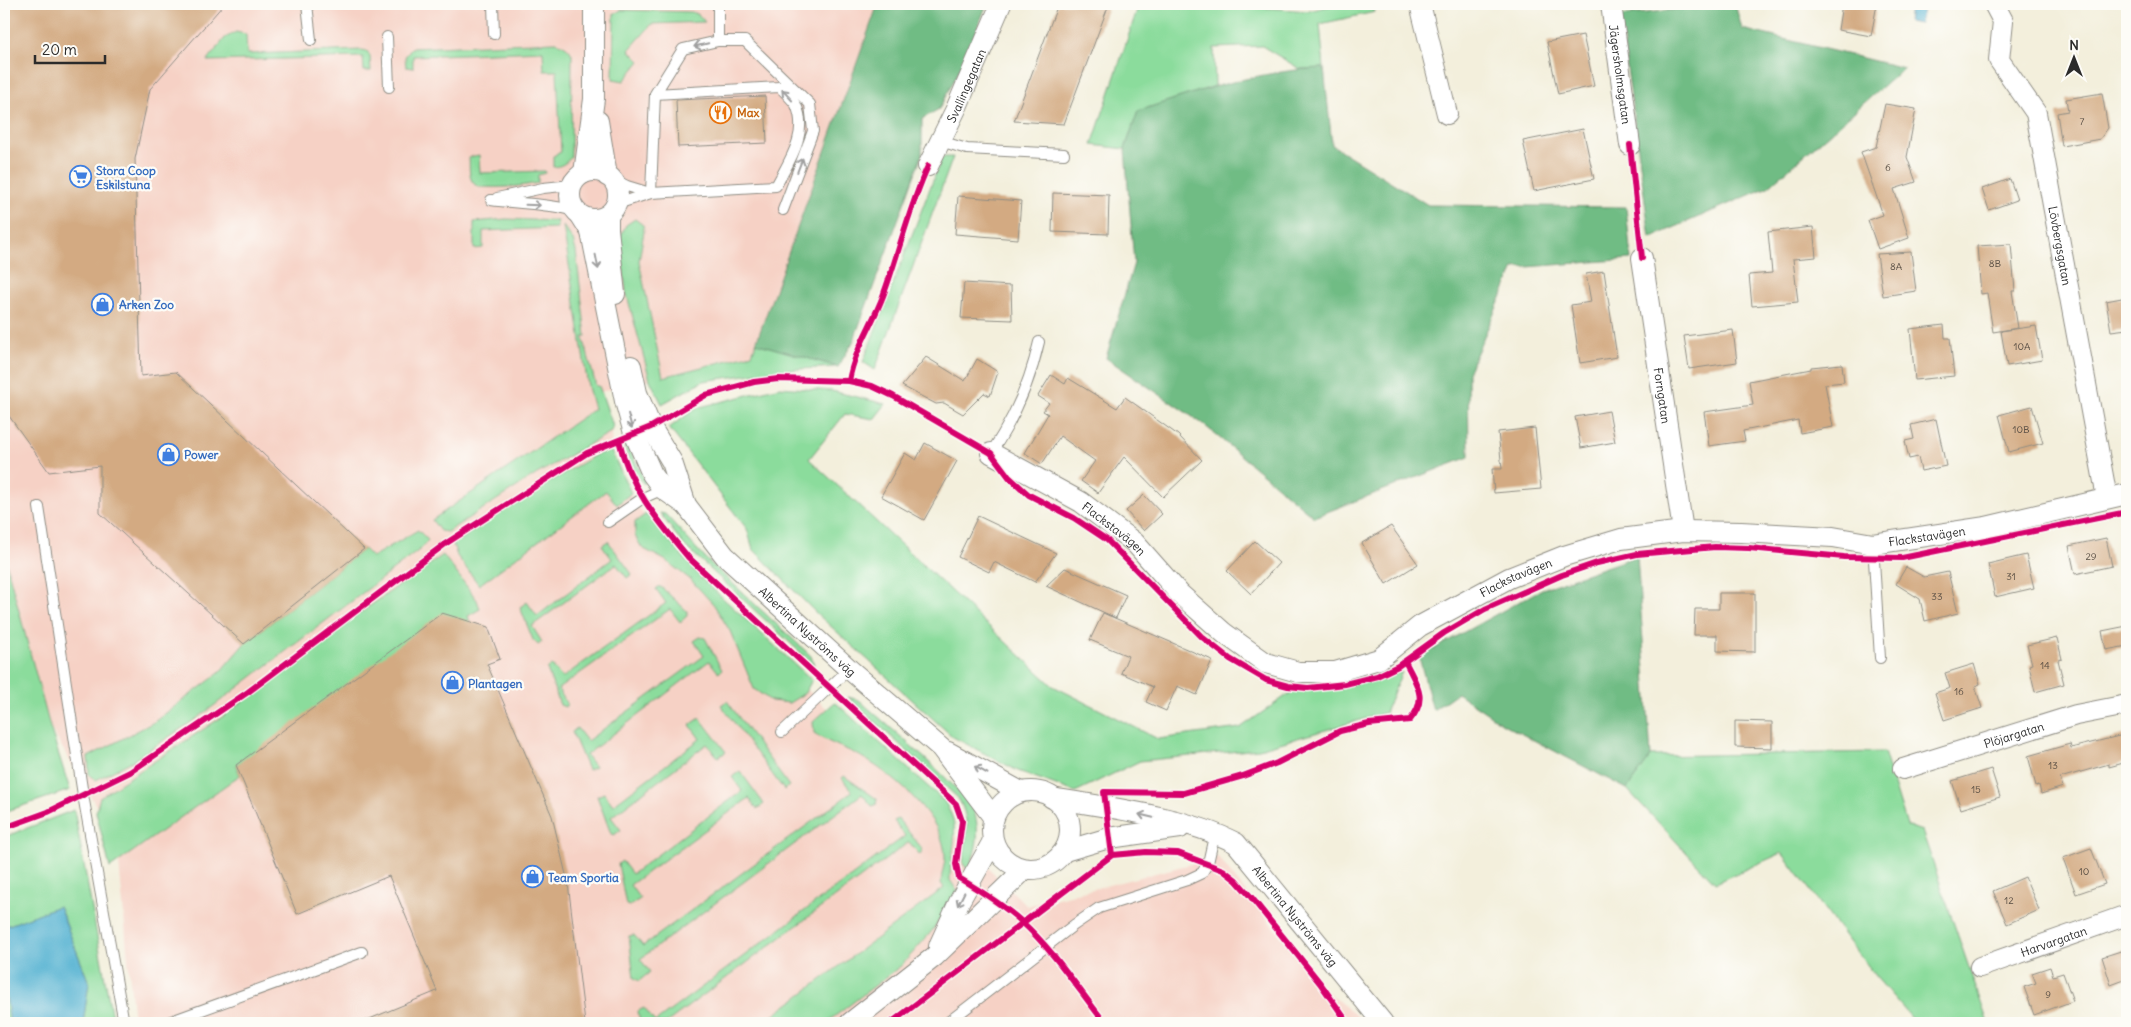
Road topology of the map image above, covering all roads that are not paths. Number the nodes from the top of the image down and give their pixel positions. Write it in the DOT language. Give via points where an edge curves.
graph roads {
  1 [pos="307,4"];
  2 [pos="493,4"];
  3 [pos="718,4"];
  4 [pos="1001,4"];
  5 [pos="1420,4"];
  6 [pos="1610,4"];
  7 [pos="1994,4"];
  8 [pos="594,9"];
  9 [pos="494,34"];
  10 [pos="387,37"];
  11 [pos="311,40"];
  12 [pos="718,41"];
  13 [pos="389,87"];
  14 [pos="655,94"];
  15 [pos="594,99"];
  16 [pos="1446,114"];
  17 [pos="940,141"];
  18 [pos="1630,146"];
  19 [pos="1064,154"];
  20 [pos="928,166"];
  21 [pos="610,178"];
  22 [pos="578,179"];
  23 [pos="651,193"];
  24 [pos="613,210"];
  25 [pos="783,210"];
  26 [pos="578,214"];
  27 [pos="1642,258"];
  28 [pos="1039,342"];
  29 [pos="991,453"];
  30 [pos="663,489"];
  31 [pos="2127,494"];
  32 [pos="2107,498"];
  33 [pos="686,505"];
  34 [pos="39,507"];
  35 [pos="608,522"];
  36 [pos="1683,531"];
  37 [pos="1873,544"];
  38 [pos="1880,658"];
  39 [pos="849,669"];
  40 [pos="2127,705"];
  41 [pos="782,732"];
  42 [pos="941,748"];
  43 [pos="1903,769"];
  44 [pos="1021,792"];
  45 [pos="1052,798"];
  46 [pos="993,817"];
  47 [pos="1194,827"];
  48 [pos="1216,832"];
  49 [pos="993,841"];
  50 [pos="1065,851"];
  51 [pos="1026,869"];
  52 [pos="2127,915"];
  53 [pos="362,952"];
  54 [pos="934,957"];
  55 [pos="1980,967"];
  56 [pos="124,1023"];
  57 [pos="166,1023"];
  58 [pos="850,1023"];
  59 [pos="947,1023"];
  60 [pos="1383,1023"];
  1 -- 11 [label="lane"];
  2 -- 9 [label="lane"];
  3 -- 12 [label="lane"];
  4 -- 17 [label="street, Svallingegatan"];
  5 -- 16 [label="street"];
  6 -- 18 [label="street, Jägersholmsgatan"];
  7 -- 32 [label="street, Lövbergsgatan" via="2003,21 1999,60 2036,113"];
  8 -- 15 [label="street"];
  10 -- 13 [label="lane"];
  12 -- 14 [label="lane, one-way" via="683,49"];
  25 -- 12 [label="lane, one-way" via="813,131 810,104 744,41"];
  14 -- 23 [label="lane"];
  23 -- 14 [label="lane, one-way" via="776,186 800,138 795,104 780,88"];
  15 -- 21 [label="street"];
  15 -- 22 [label="street"];
  17 -- 19 [label="lane" via="967,149"];
  17 -- 20 [label="street, Svallingegatan"];
  21 -- 22 [label="street" via="603,172 592,171"];
  21 -- 23 [label="lane"];
  21 -- 24 [label="street" via="618,190"];
  22 -- 26 [label="street" via="570,203"];
  22 -- 26 [label="lane, one-way" via="491,200 557,206"];
  23 -- 24 [label="lane"];
  24 -- 26 [label="street" via="597,220"];
  24 -- 33 [label="street, Albertina Nyströms väg" via="608,229 617,304 637,392 651,426 672,462"];
  26 -- 30 [label="street, Albertina Nyströms väg, one-way" via="591,232 624,401 634,434 652,474"];
  27 -- 36 [label="street, Forngatan"];
  28 -- 29 [label="lane" via="1034,366 1009,426"];
  29 -- 36 [label="street, Flackstavägen" via="1081,502 1135,543 1180,594 1224,633 1266,663 1298,672 1335,672 1379,659 1420,626 1509,578 1564,556 1621,539"];
  30 -- 33 [label="street, Albertina Nyströms väg"];
  30 -- 35 [label="lane"];
  31 -- 32 [label="street, Flackstavägen"];
  32 -- 37 [label="street, Flackstavägen" via="1986,527"];
  33 -- 39 [label="street, Albertina Nyströms väg" via="725,556"];
  34 -- 56 [label="lane" via="83,795"];
  36 -- 37 [label="street, Flackstavägen" via="1833,538"];
  37 -- 38 [label="lane"];
  39 -- 41 [label="lane"];
  39 -- 42 [label="street, Albertina Nyströms väg"];
  40 -- 43 [label="street, Plöjargatan" via="2076,715"];
  44 -- 42 [label="street, Albertina Nyströms väg, one-way"];
  42 -- 46 [label="street, Albertina Nyströms väg"];
  44 -- 45 [label="street" via="1042,793"];
  44 -- 46 [label="street" via="1001,803"];
  47 -- 45 [label="street, Albertina Nyströms väg, one-way"];
  45 -- 50 [label="street" via="1068,817 1070,831"];
  46 -- 49 [label="street"];
  47 -- 48 [label="street, Albertina Nyströms väg"];
  47 -- 50 [label="street, Albertina Nyströms väg" via="1108,838"];
  48 -- 59 [label="lane" via="1202,874 1099,908"];
  48 -- 60 [label="street, Albertina Nyströms väg" via="1236,842"];
  49 -- 51 [label="street" via="1006,859"];
  49 -- 54 [label="street, one-way" via="960,900"];
  50 -- 51 [label="street" via="1045,867"];
  51 -- 54 [label="street"];
  52 -- 55 [label="street, Harvargatan"];
  53 -- 57 [label="lane"];
  54 -- 58 [label="street"];
}
